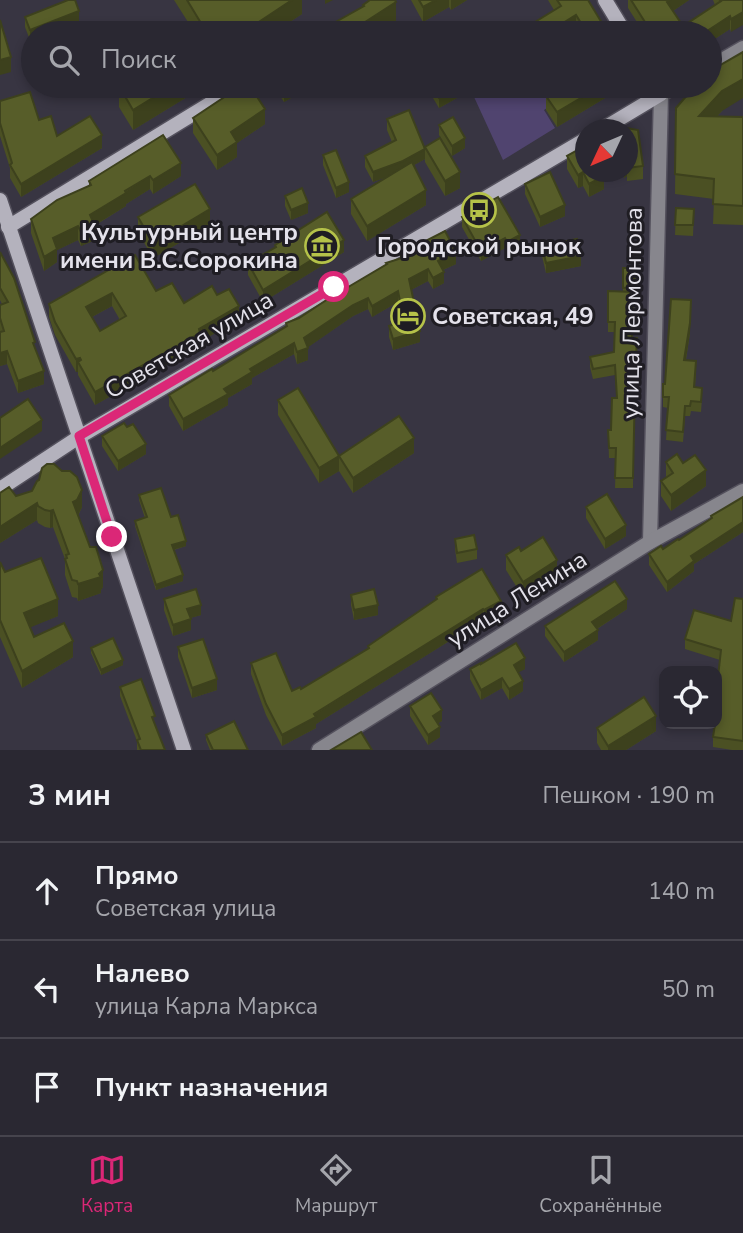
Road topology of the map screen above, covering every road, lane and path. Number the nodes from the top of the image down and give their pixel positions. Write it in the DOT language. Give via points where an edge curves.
graph roads {
  1 [pos="605,0"];
  2 [pos="618,21"];
  3 [pos="743,48"];
  4 [pos="722,60"];
  5 [pos="219,98"];
  6 [pos="647,98"];
  7 [pos="659,98"];
  8 [pos="617,119"];
  9 [pos="575,145"];
  10 [pos="0,200"];
  11 [pos="4,230"];
  12 [pos="79,436"];
  13 [pos="0,489"];
  14 [pos="743,491"];
  15 [pos="650,542"];
  16 [pos="184,750"];
  17 [pos="319,750"];
  1 -- 2 [label="main road"];
  3 -- 4 [label="street"];
  5 -- 11 [label="main road"];
  6 -- 8 [label="main road"];
  7 -- 15 [label="street, улица Лермонтова"];
  9 -- 12 [label="main road, Советская улица"];
  10 -- 11 [label="main road"];
  11 -- 12 [label="main road"];
  12 -- 13 [label="main road, Советская улица"];
  12 -- 16 [label="main road"];
  14 -- 15 [label="street, улица Ленина"];
  15 -- 17 [label="street, улица Ленина"];
}
